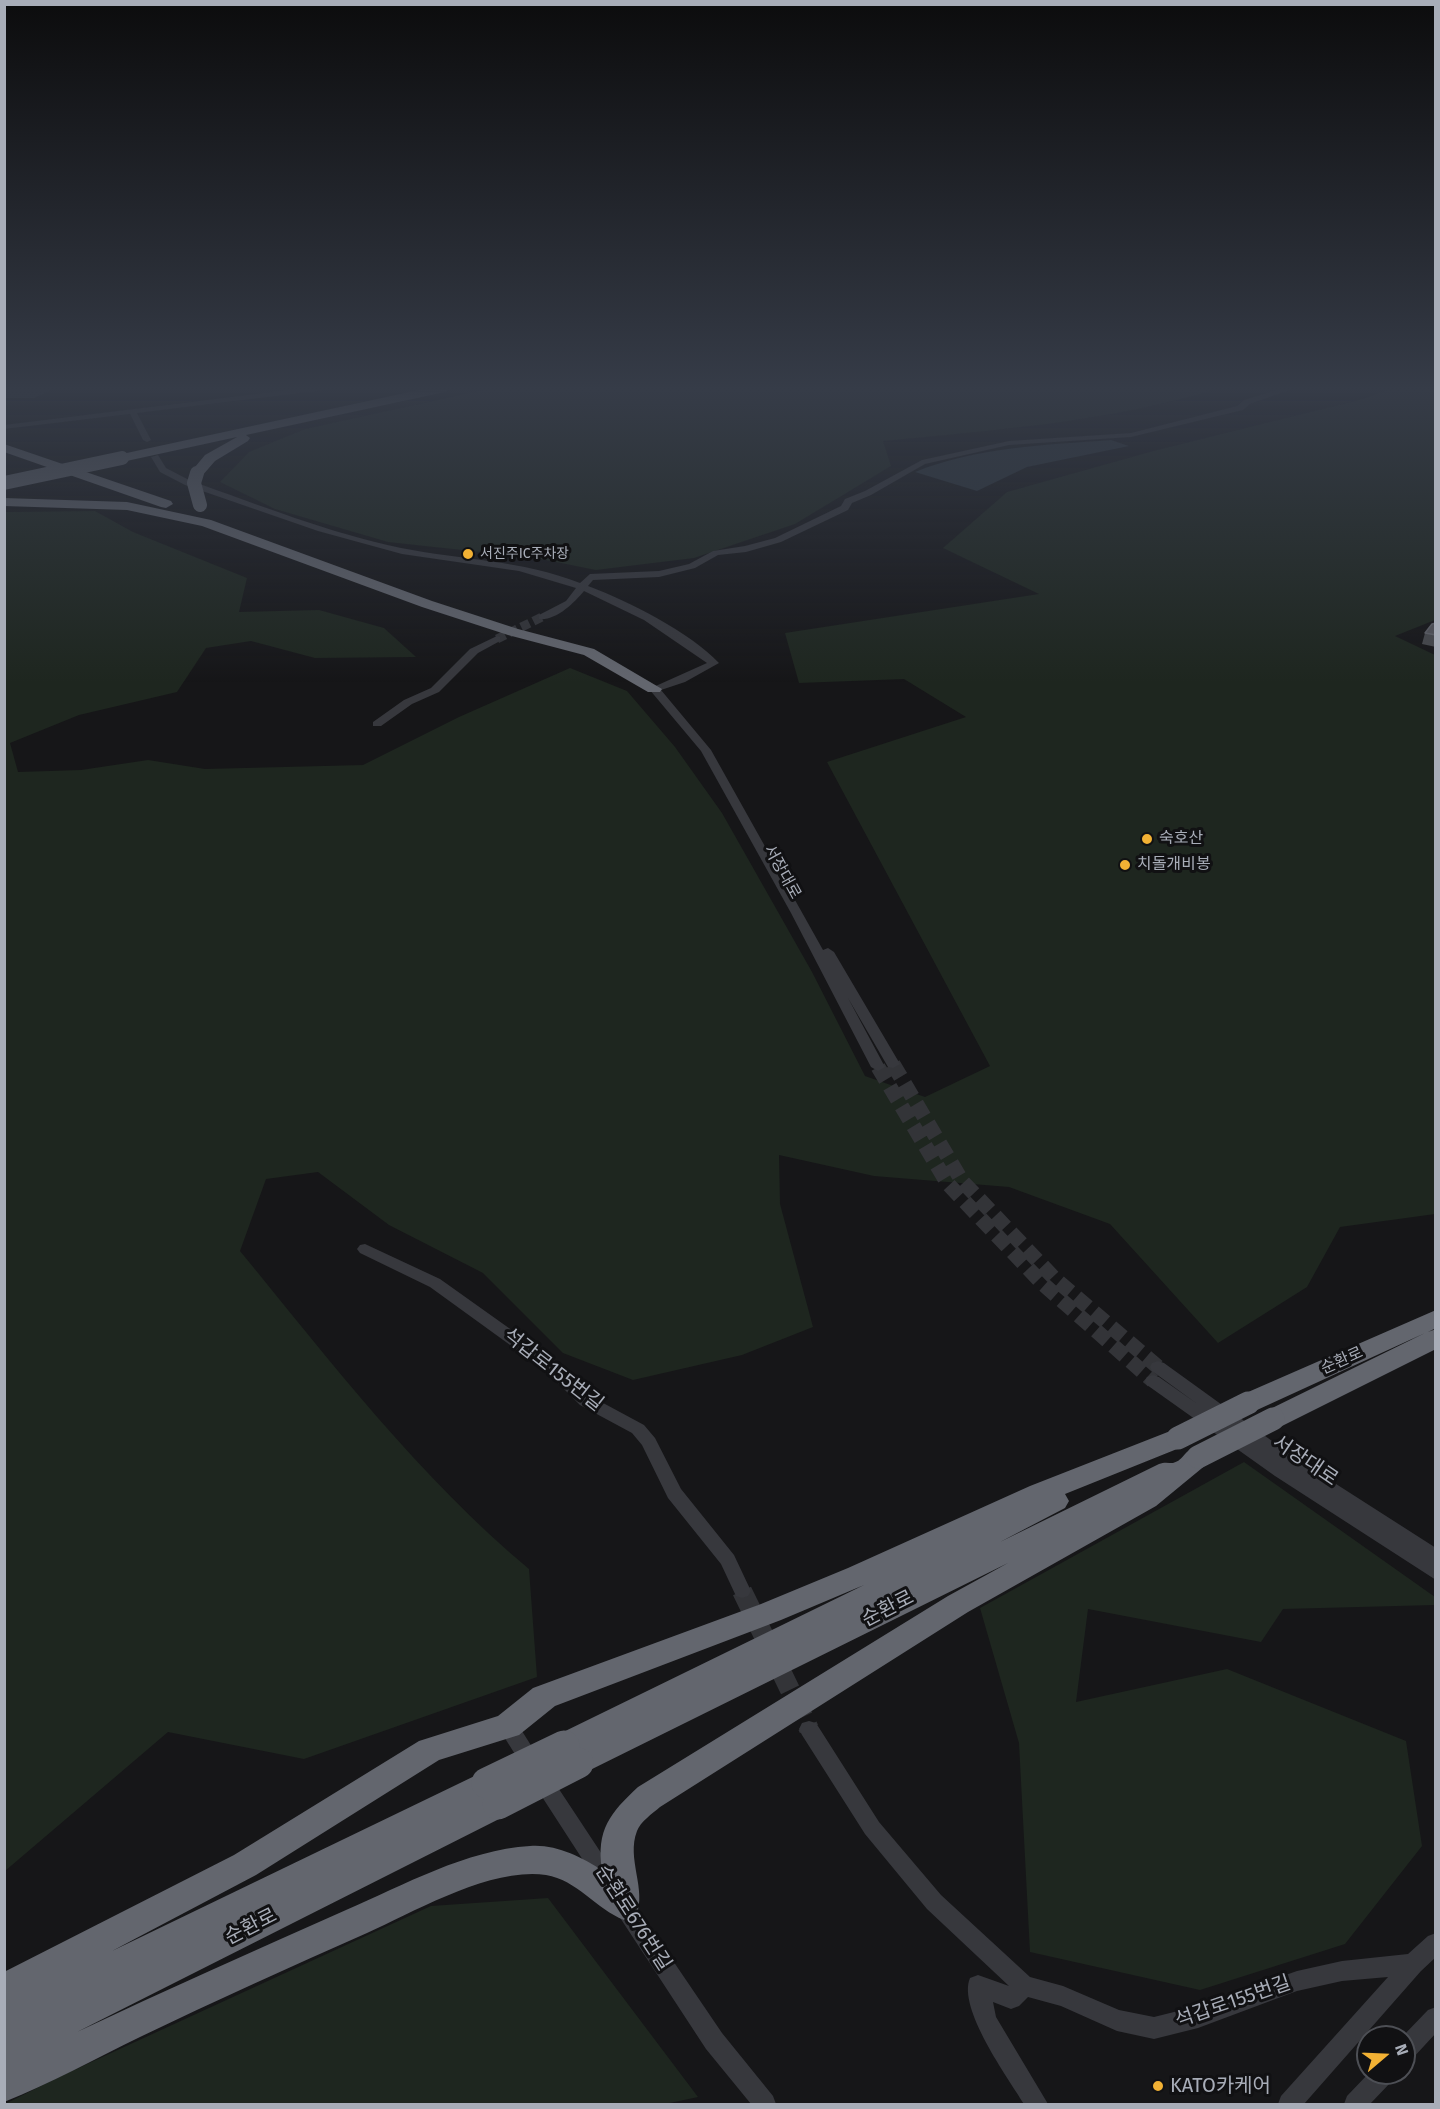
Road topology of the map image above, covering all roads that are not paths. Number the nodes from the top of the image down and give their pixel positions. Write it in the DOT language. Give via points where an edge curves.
graph roads {
  1 [pos="105,486"];
  2 [pos="113,486"];
  3 [pos="195,486"];
  4 [pos="198,486"];
  5 [pos="879,486"];
  6 [pos="4,502"];
  7 [pos="206,523"];
  8 [pos="241,529"];
  9 [pos="583,588"];
  10 [pos="542,617"];
  11 [pos="497,639"];
  12 [pos="658,688"];
  13 [pos="377,724"];
  14 [pos="893,1064"];
  15 [pos="878,1067"];
  16 [pos="365,1249"];
  17 [pos="1436,1318"];
  18 [pos="1436,1338"];
  19 [pos="1188,1447"];
  20 [pos="1432,1555"];
  21 [pos="1436,1573"];
  22 [pos="742,1591"];
  23 [pos="508,1726"];
  24 [pos="809,1729"];
  25 [pos="493,1794"];
  26 [pos="624,1905"];
  27 [pos="1436,1942"];
  28 [pos="1413,1964"];
  29 [pos="1024,1986"];
  30 [pos="4,1990"];
  31 [pos="1436,2017"];
  32 [pos="4,2021"];
  33 [pos="1416,2038"];
  34 [pos="4,2050"];
  35 [pos="4,2085"];
  36 [pos="1373,2085"];
  37 [pos="765,2104"];
  38 [pos="1037,2104"];
  39 [pos="1289,2104"];
  40 [pos="1355,2104"];
  1 -- 7 [label="highway"];
  2 -- 8 [label="highway"];
  3 -- 8 [label="highway, bridge" via="200,505 209,514"];
  4 -- 9 [label="street" via="401,551 520,568"];
  5 -- 9 [label="street" via="778,540 716,553 692,566 659,574 590,577"];
  6 -- 7 [label="highway" via="127,506"];
  7 -- 12 [label="highway" via="427,604 589,652"];
  8 -- 12 [label="highway" via="531,625 594,650"];
  9 -- 10 [label="street" via="568,603"];
  9 -- 12 [label="street" via="690,642 714,663"];
  11 -- 13 [label="street" via="474,651 435,690 408,702"];
  12 -- 14 [label="street, 서장대로" via="715,747 803,911"];
  12 -- 15 [label="street, 서장대로" via="706,750"];
  16 -- 22 [label="street, 석갑로155번길" via="435,1283 552,1367 586,1401 638,1430 649,1442 674,1493 728,1560"];
  17 -- 19 [label="highway, 순환로, bridge" via="1248,1403"];
  18 -- 19 [label="highway, 순환로, bridge" via="1273,1419"];
  19 -- 23 [label="highway" via="1040,1493 771,1612 544,1697"];
  19 -- 25 [label="highway, 순환로, bridge" via="984,1560"];
  19 -- 26 [label="highway" via="1146,1499 958,1604 649,1797 623,1821 616,1854"];
  20 -- 21 [label="street, 서장대로" via="1156,1374 1281,1471"];
  23 -- 26 [label="street, 순환로676번길"];
  23 -- 30 [label="highway" via="430,1750 245,1865"];
  24 -- 29 [label="street, 석갑로155번길" via="872,1828 927,1895"];
  25 -- 32 [label="highway, 순환로"];
  25 -- 34 [label="highway, 순환로"];
  26 -- 35 [label="highway" via="563,1864 533,1860 502,1864 388,1908 244,1971"];
  26 -- 37 [label="street, 순환로676번길" via="714,2041"];
  27 -- 28 [label="street"];
  28 -- 29 [label="street, 석갑로155번길" via="1342,1971 1298,1981 1198,2017 1154,2028 1117,2020 1064,1996"];
  28 -- 39 [label="street"];
  29 -- 38 [label="street" via="1011,1999 978,1985 986,2021"];
  31 -- 33 [label="street"];
  36 -- 40 [label="street"];
}
